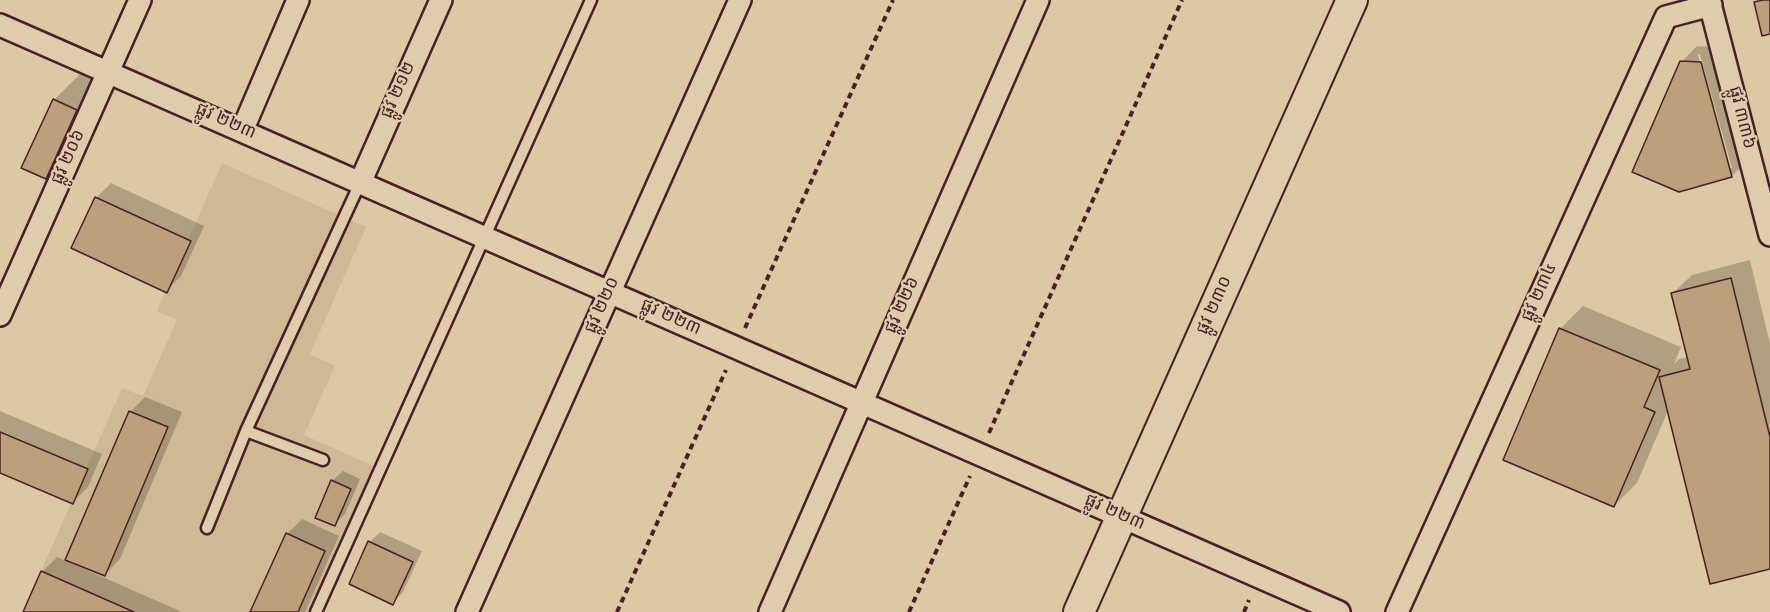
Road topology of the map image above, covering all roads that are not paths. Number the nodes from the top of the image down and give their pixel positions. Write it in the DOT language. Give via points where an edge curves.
graph roads {
  1 [pos="140,0"];
  2 [pos="298,0"];
  3 [pos="441,0"];
  4 [pos="591,0"];
  5 [pos="740,0"];
  6 [pos="1038,0"];
  7 [pos="1352,0"];
  8 [pos="1710,2"];
  9 [pos="0,25"];
  10 [pos="108,72"];
  11 [pos="242,131"];
  12 [pos="360,183"];
  13 [pos="1770,236"];
  14 [pos="485,237"];
  15 [pos="610,292"];
  16 [pos="0,315"];
  17 [pos="862,403"];
  18 [pos="246,431"];
  19 [pos="323,460"];
  20 [pos="1121,517"];
  21 [pos="207,528"];
  22 [pos="316,612"];
  23 [pos="467,612"];
  24 [pos="770,612"];
  25 [pos="1079,612"];
  26 [pos="1339,612"];
  27 [pos="1397,612"];
  1 -- 10 [label="street, ផ្លូវ ២០៦"];
  2 -- 11 [label="street"];
  3 -- 12 [label="street, ផ្លូវ ២១២"];
  4 -- 14 [label="lane"];
  5 -- 15 [label="street, ផ្លូវ ២២០"];
  6 -- 17 [label="street, ផ្លូវ ២២៦"];
  7 -- 20 [label="street, ផ្លូវ ២៣០"];
  8 -- 13 [label="street, ផ្លូវ ៣៣៦"];
  8 -- 27 [label="street, ផ្លូវ ២៣៤" via="1666,16"];
  9 -- 10 [label="street, ផ្លូវ ២២៣"];
  10 -- 11 [label="street, ផ្លូវ ២២៣"];
  10 -- 16 [label="street, ផ្លូវ ២០៦"];
  11 -- 12 [label="street, ផ្លូវ ២២៣"];
  12 -- 14 [label="street, ផ្លូវ ២២៣"];
  12 -- 18 [label="lane"];
  14 -- 15 [label="street, ផ្លូវ ២២៣"];
  14 -- 22 [label="lane"];
  15 -- 17 [label="street, ផ្លូវ ២២៣"];
  15 -- 23 [label="street, ផ្លូវ ២២០"];
  17 -- 20 [label="street, ផ្លូវ ២២៣"];
  17 -- 24 [label="street, ផ្លូវ ២២៦"];
  18 -- 19 [label="lane"];
  18 -- 21 [label="lane"];
  20 -- 25 [label="street, ផ្លូវ ២៣០"];
  20 -- 26 [label="street, ផ្លូវ ២២៣"];
}
